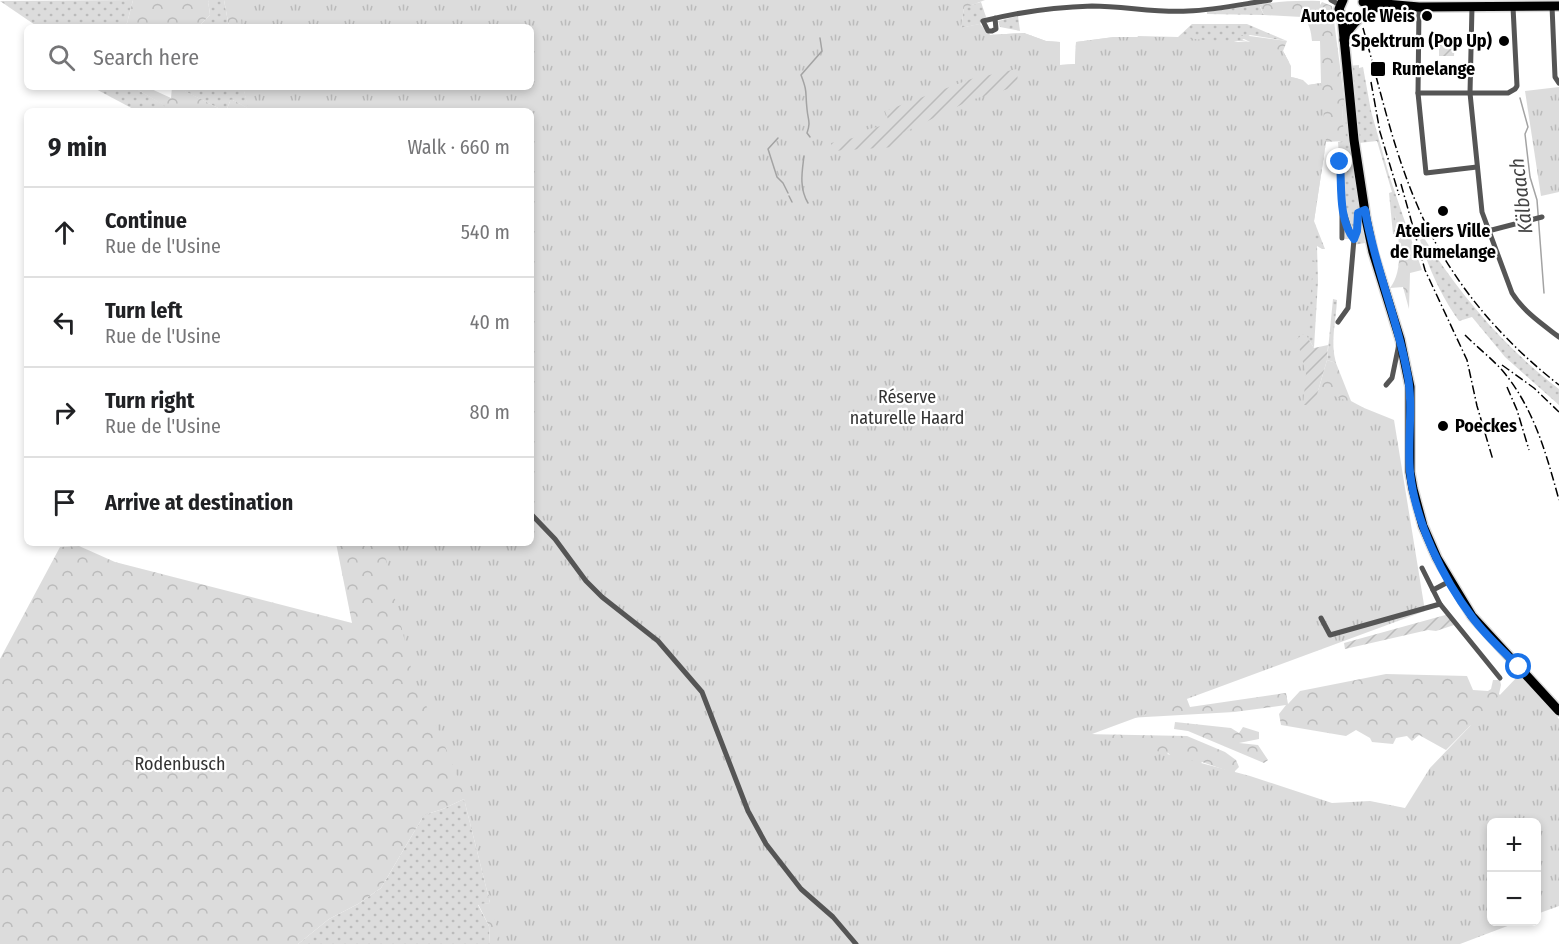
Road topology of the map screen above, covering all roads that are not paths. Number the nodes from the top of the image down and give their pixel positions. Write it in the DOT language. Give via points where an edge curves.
graph roads {
  1 [pos="1270,0"];
  2 [pos="1363,1"];
  3 [pos="1338,2"];
  4 [pos="1382,4"];
  5 [pos="1512,5"];
  6 [pos="1556,6"];
  7 [pos="1419,7"];
  8 [pos="1472,7"];
  9 [pos="1364,15"];
  10 [pos="1342,17"];
  11 [pos="995,18"];
  12 [pos="1355,21"];
  13 [pos="1344,42"];
  14 [pos="1558,83"];
  15 [pos="1418,93"];
  16 [pos="1470,93"];
  17 [pos="1340,162"];
  18 [pos="1477,167"];
  19 [pos="1342,206"];
  20 [pos="1365,210"];
  21 [pos="1542,217"];
  22 [pos="1488,231"];
  23 [pos="1342,238"];
  24 [pos="1354,239"];
  25 [pos="1338,322"];
  26 [pos="1559,337"];
  27 [pos="1400,339"];
  28 [pos="1386,385"];
  29 [pos="534,517"];
  30 [pos="1422,568"];
  31 [pos="1450,581"];
  32 [pos="1433,590"];
  33 [pos="1440,604"];
  34 [pos="1321,618"];
  35 [pos="1500,678"];
  36 [pos="1559,711"];
  37 [pos="856,944"];
  1 -- 11 [label="street" via="1190,11 1049,8"];
  2 -- 4 [label="main road"];
  2 -- 9 [label="main road"];
  3 -- 10 [label="main road"];
  4 -- 7 [label="main road"];
  4 -- 9 [label="main road"];
  5 -- 6 [label="main road"];
  5 -- 8 [label="main road"];
  5 -- 16 [label="street" via="1517,86 1508,93"];
  6 -- 14 [label="street"];
  7 -- 8 [label="main road"];
  7 -- 15 [label="street"];
  8 -- 16 [label="street"];
  9 -- 12 [label="main road"];
  10 -- 12 [label="main road"];
  10 -- 13 [label="main road"];
  11 -- 11 [label="street" via="996,29 992,32 984,27 983,21"];
  12 -- 13 [label="main road"];
  13 -- 20 [label="main road"];
  15 -- 16 [label="street"];
  15 -- 18 [label="street" via="1426,172"];
  16 -- 18 [label="street"];
  17 -- 19 [label="street"];
  18 -- 22 [label="street"];
  19 -- 23 [label="street"];
  19 -- 24 [label="street"];
  20 -- 24 [label="street" via="1358,213"];
  20 -- 27 [label="main road" via="1373,252"];
  21 -- 22 [label="street"];
  22 -- 26 [label="street" via="1517,301"];
  24 -- 25 [label="street" via="1348,308"];
  27 -- 28 [label="street" via="1392,378"];
  27 -- 31 [label="main road" via="1410,387 1413,489 1423,526"];
  29 -- 37 [label="street" via="586,581 658,641 702,692 748,811 766,844 801,889"];
  30 -- 32 [label="street"];
  31 -- 32 [label="street"];
  31 -- 36 [label="main road" via="1488,636"];
  32 -- 33 [label="street"];
  33 -- 34 [label="street" via="1330,635"];
  33 -- 35 [label="street"];
}
